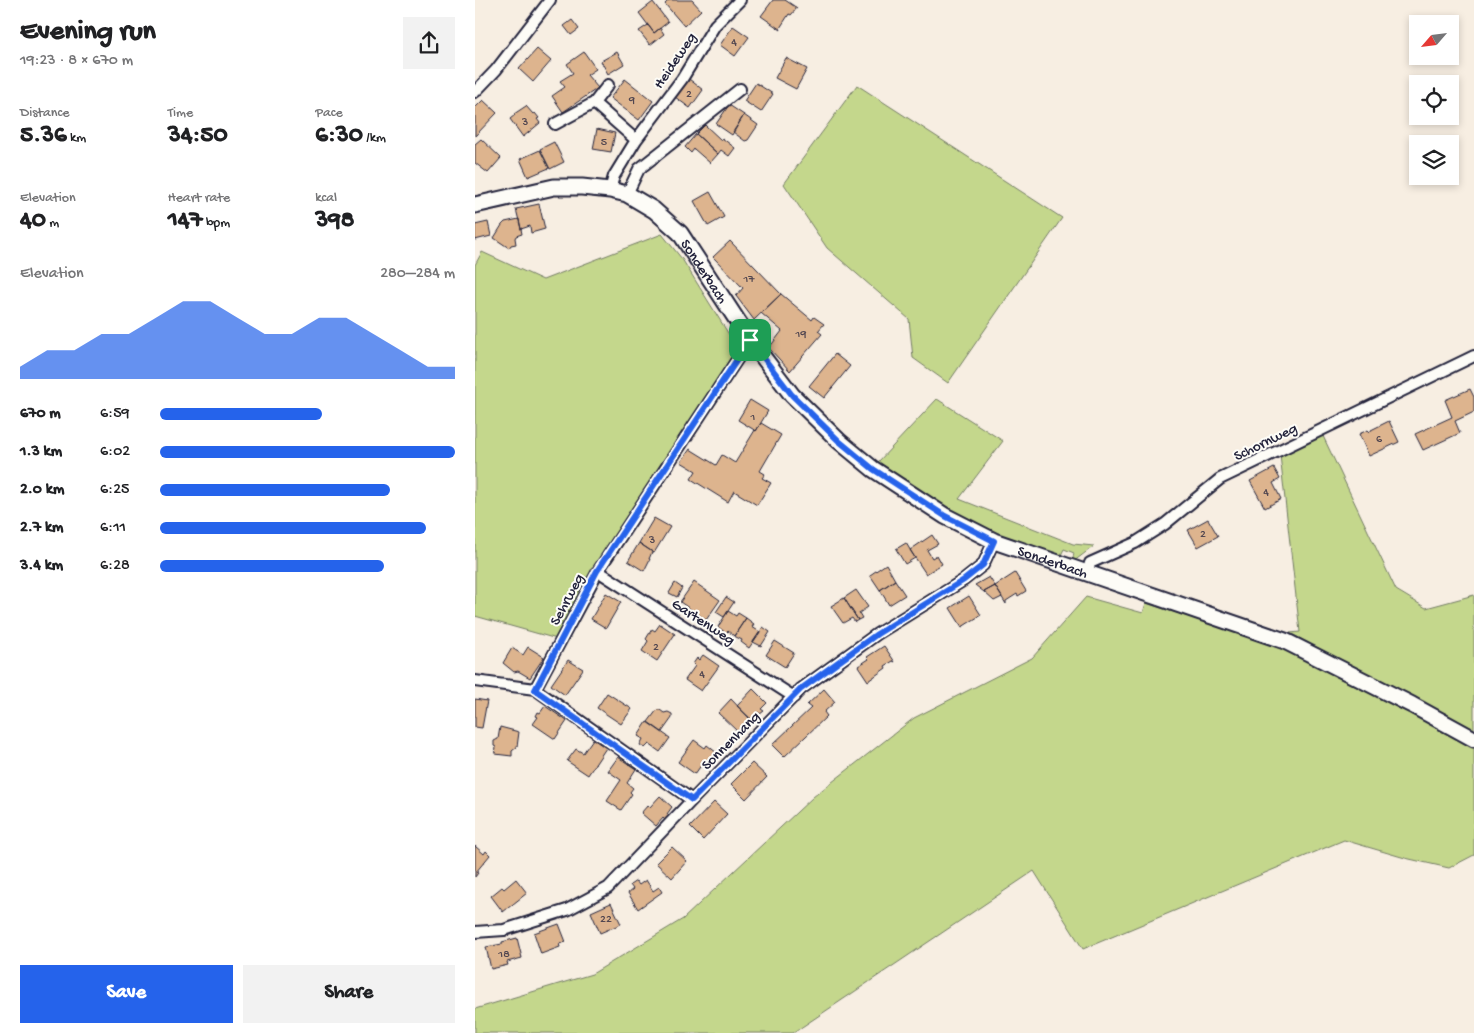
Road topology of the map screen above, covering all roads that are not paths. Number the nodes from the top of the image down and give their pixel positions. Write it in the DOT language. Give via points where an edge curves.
graph roads {
  1 [pos="550,0"];
  2 [pos="740,0"];
  3 [pos="608,85"];
  4 [pos="740,89"];
  5 [pos="475,92"];
  6 [pos="594,103"];
  7 [pos="555,124"];
  8 [pos="636,140"];
  9 [pos="610,190"];
  10 [pos="627,194"];
  11 [pos="475,205"];
  12 [pos="750,340"];
  13 [pos="1474,356"];
  14 [pos="994,541"];
  15 [pos="597,571"];
  16 [pos="1087,574"];
  17 [pos="475,681"];
  18 [pos="535,690"];
  19 [pos="794,697"];
  20 [pos="1474,739"];
  21 [pos="692,800"];
  22 [pos="475,932"];
  1 -- 5 [label="street"];
  2 -- 8 [label="street, Heideweg" via="715,25 682,78"];
  3 -- 6 [label="street"];
  4 -- 10 [label="street" via="639,169"];
  6 -- 7 [label="street"];
  6 -- 8 [label="street"];
  8 -- 9 [label="street, Heideweg" via="614,176"];
  9 -- 10 [label="street, Sonderbach"];
  9 -- 11 [label="street, Sonderbach" via="554,188"];
  10 -- 12 [label="street, Sonderbach" via="654,210 680,233"];
  12 -- 14 [label="street, Sonderbach" via="792,395 839,441 873,469 945,516"];
  12 -- 15 [label="street, Sehrweg"];
  13 -- 16 [label="street, Schornweg" via="1220,479 1135,544 1090,563"];
  14 -- 16 [label="street, Sonderbach"];
  14 -- 19 [label="street, Sonnenhang" via="983,565 977,570 877,634"];
  15 -- 18 [label="street, Sehrweg"];
  15 -- 19 [label="street, Gartenweg"];
  16 -- 20 [label="street, Sonderbach" via="1285,641"];
  17 -- 18 [label="street"];
  18 -- 21 [label="street"];
  19 -- 21 [label="street, Sonnenhang"];
  21 -- 22 [label="street, Sonnenhang" via="608,888 567,910 504,930"];
}
